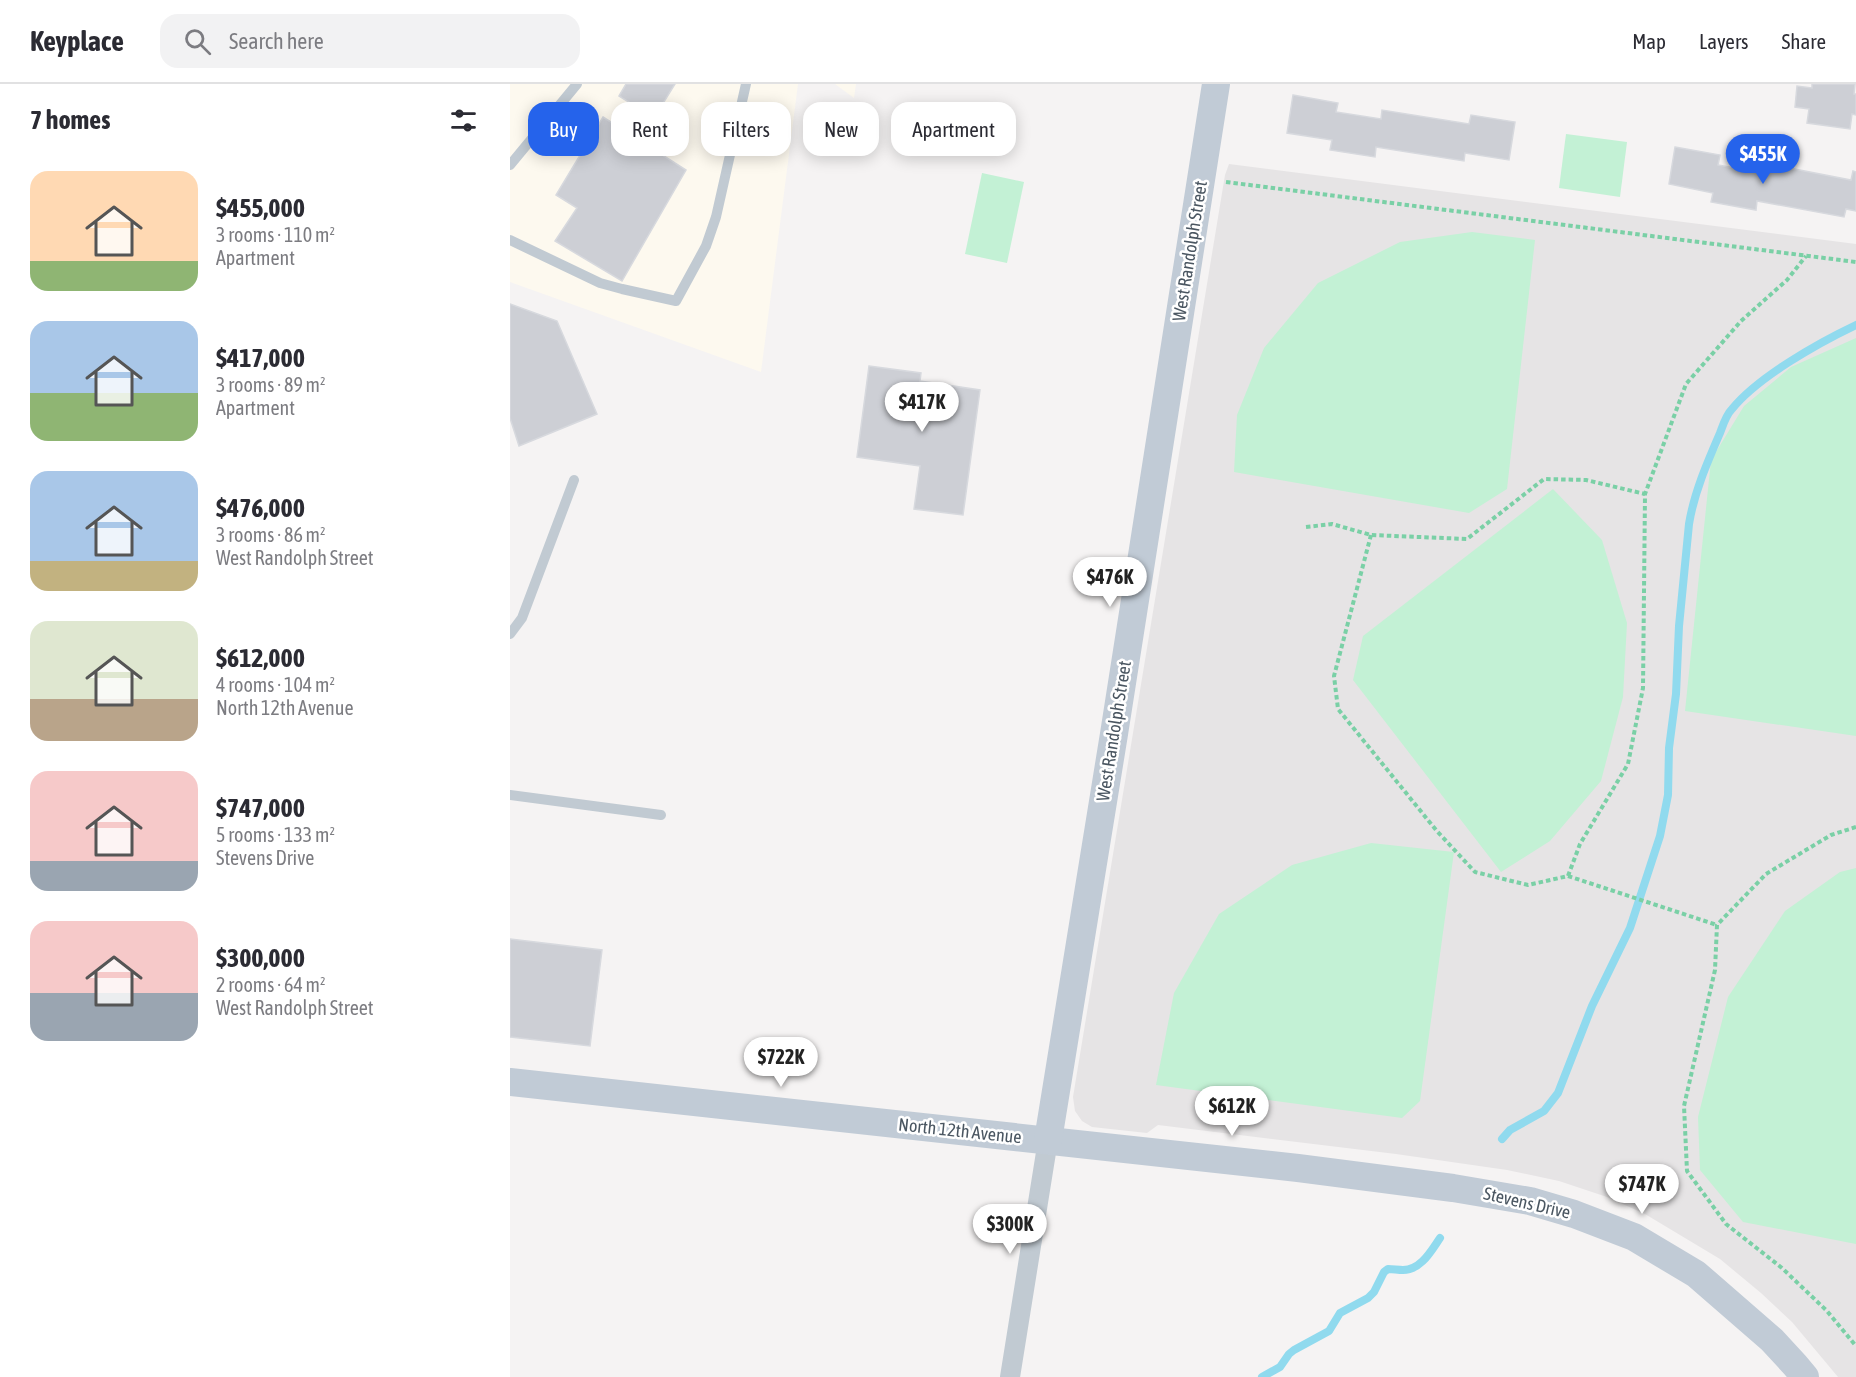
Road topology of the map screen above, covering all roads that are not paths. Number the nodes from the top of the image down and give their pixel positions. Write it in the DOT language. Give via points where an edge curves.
graph roads {
  1 [pos="577,84"];
  2 [pos="746,84"];
  3 [pos="1216,84"];
  4 [pos="510,165"];
  5 [pos="510,240"];
  6 [pos="574,480"];
  7 [pos="510,634"];
  8 [pos="510,795"];
  9 [pos="661,815"];
  10 [pos="510,1082"];
  11 [pos="1048,1140"];
  12 [pos="1410,1182"];
  13 [pos="1010,1377"];
  14 [pos="1805,1377"];
  1 -- 4 [label="lane"];
  2 -- 5 [label="lane" via="716,217 706,246 676,301 600,283"];
  3 -- 11 [label="street, West Randolph Street"];
  6 -- 7 [label="lane" via="522,618"];
  8 -- 9 [label="lane"];
  10 -- 11 [label="street, North 12th Avenue"];
  11 -- 12 [label="street, North 12th Avenue"];
  11 -- 13 [label="street, West Randolph Street"];
  12 -- 14 [label="street, Stevens Drive" via="1530,1201 1634,1237 1696,1274 1772,1340"];
}
